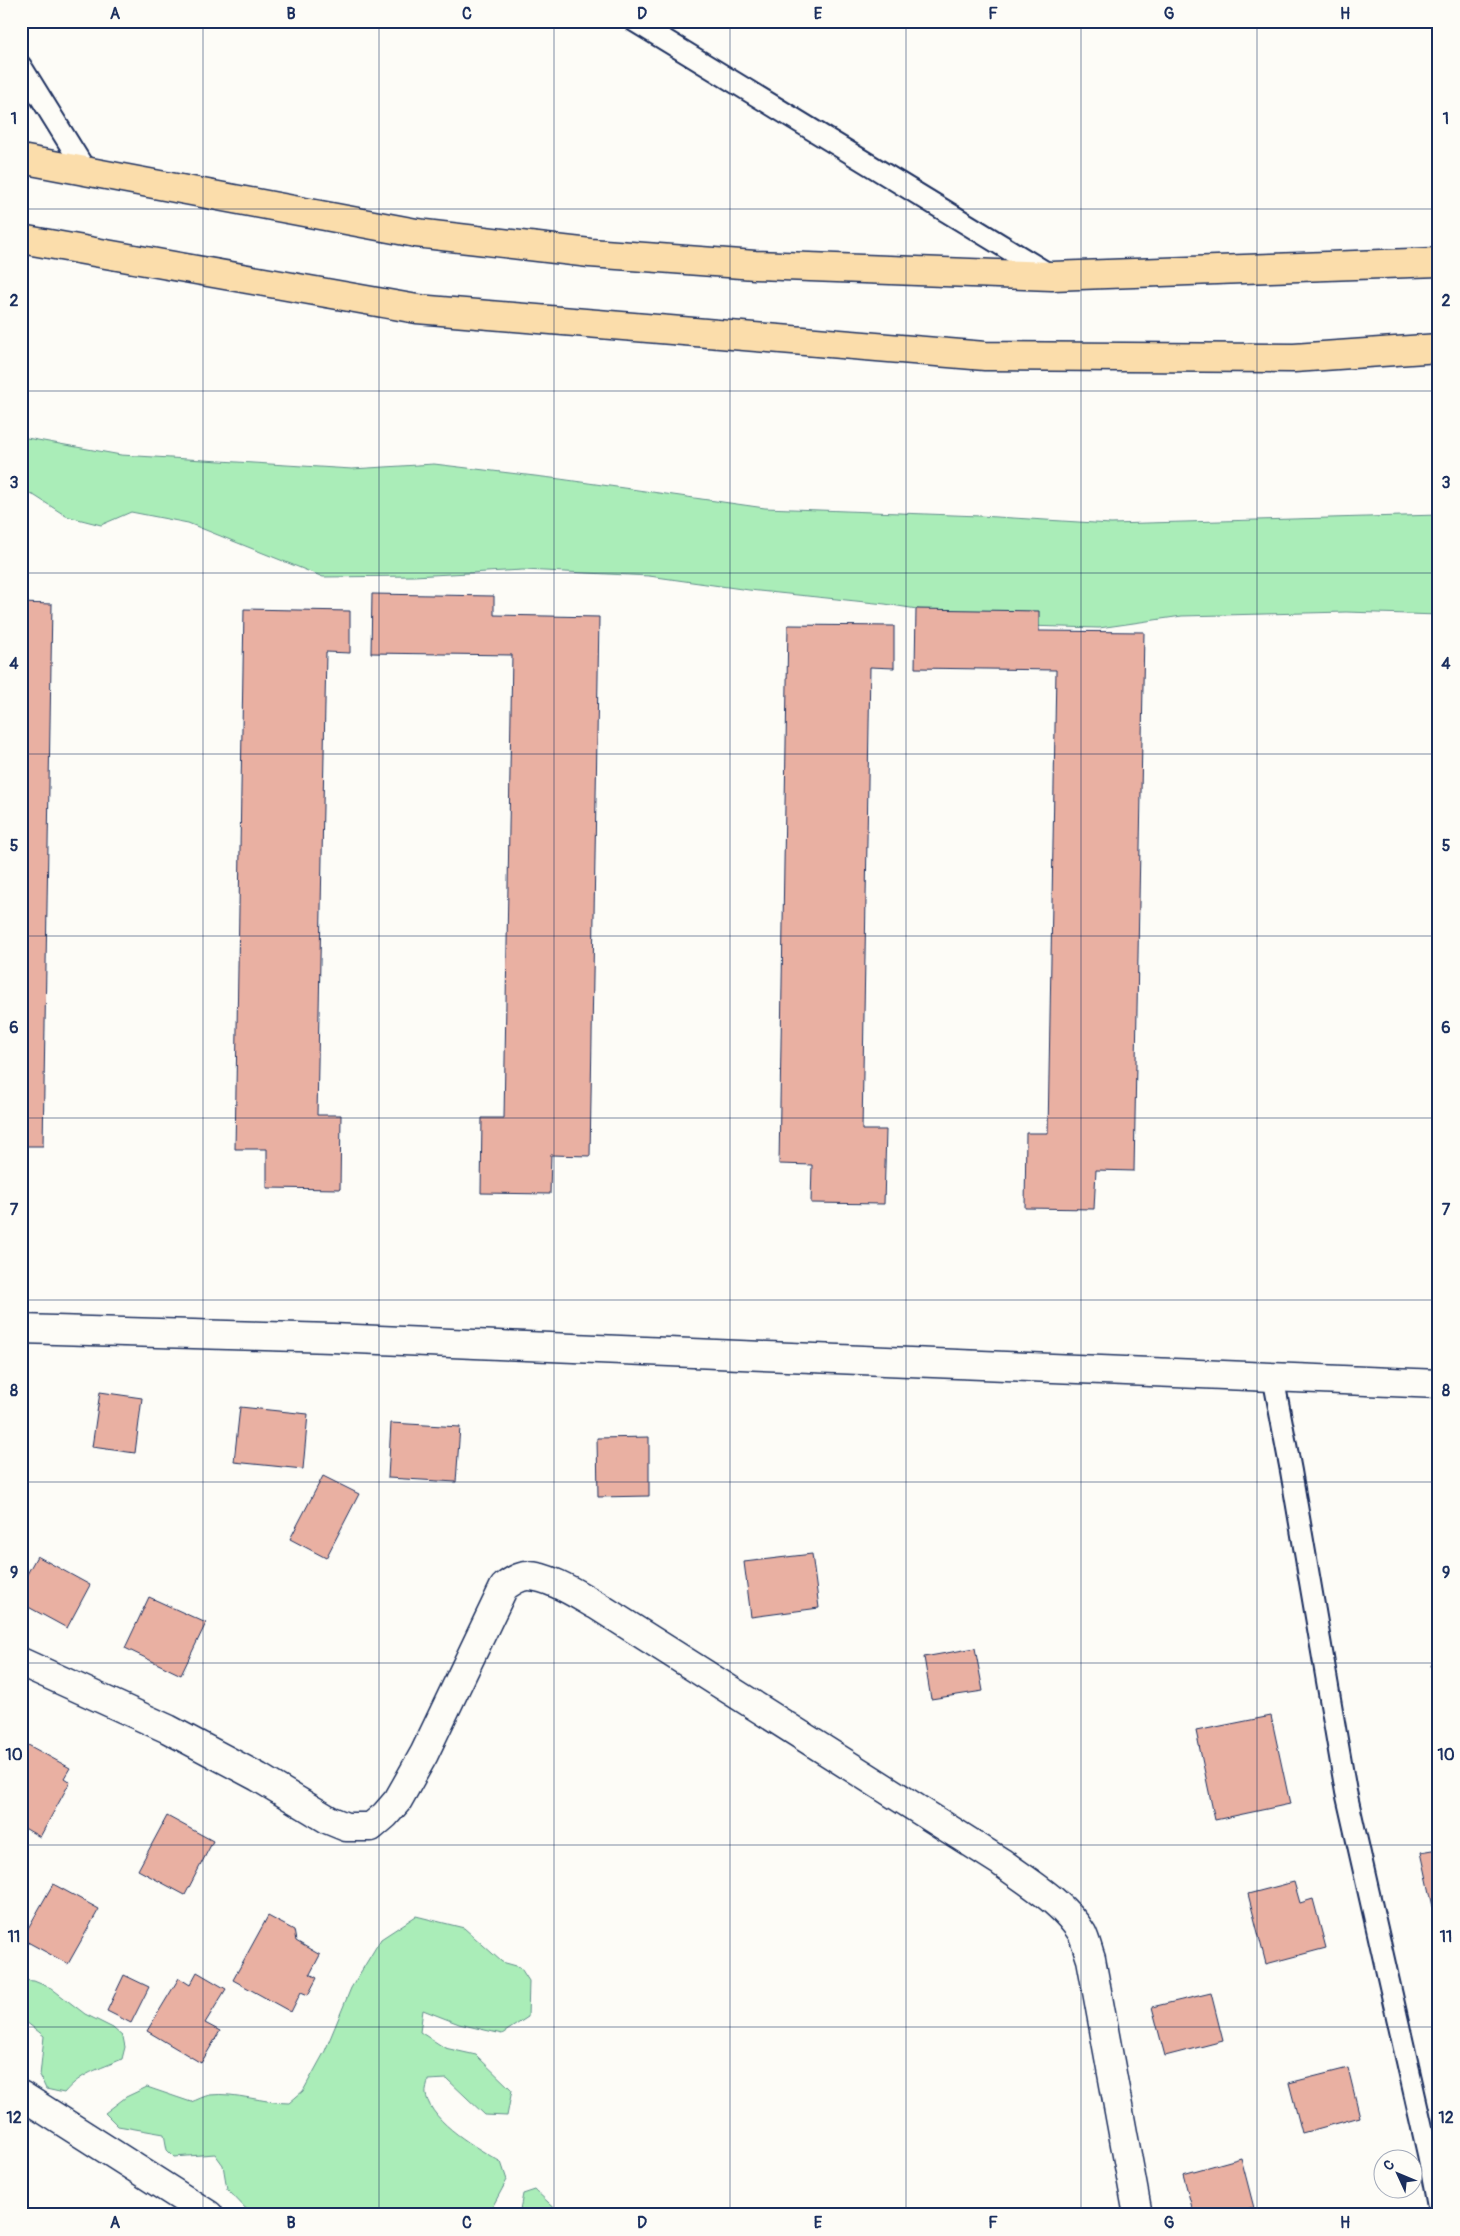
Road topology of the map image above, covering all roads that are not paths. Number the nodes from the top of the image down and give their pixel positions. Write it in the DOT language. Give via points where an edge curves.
graph roads {
  1 [pos="634,21"];
  2 [pos="21,66"];
  3 [pos="21,159"];
  4 [pos="86,171"];
  5 [pos="21,238"];
  6 [pos="1439,262"];
  7 [pos="1052,276"];
  8 [pos="1439,348"];
  9 [pos="21,1329"];
  10 [pos="1273,1376"];
  11 [pos="1439,1384"];
  12 [pos="21,1662"];
  13 [pos="21,2095"];
  14 [pos="1439,2212"];
  15 [pos="209,2215"];
  16 [pos="1138,2215"];
  1 -- 7 [label="lane"];
  2 -- 4 [label="lane"];
  3 -- 4 [label="main road"];
  4 -- 7 [label="main road" via="416,233 590,253 754,265"];
  5 -- 8 [label="main road" via="417,309 985,356 1294,358"];
  6 -- 7 [label="main road"];
  9 -- 10 [label="street" via="332,1338"];
  10 -- 11 [label="street"];
  10 -- 14 [label="lane" via="1346,1792"];
  12 -- 16 [label="street" via="168,1729 330,1820 346,1827 371,1827 398,1800 504,1588 527,1576 567,1589 1001,1862 1051,1898 1067,1914 1082,1934 1091,1959"];
  13 -- 15 [label="street"];
}
